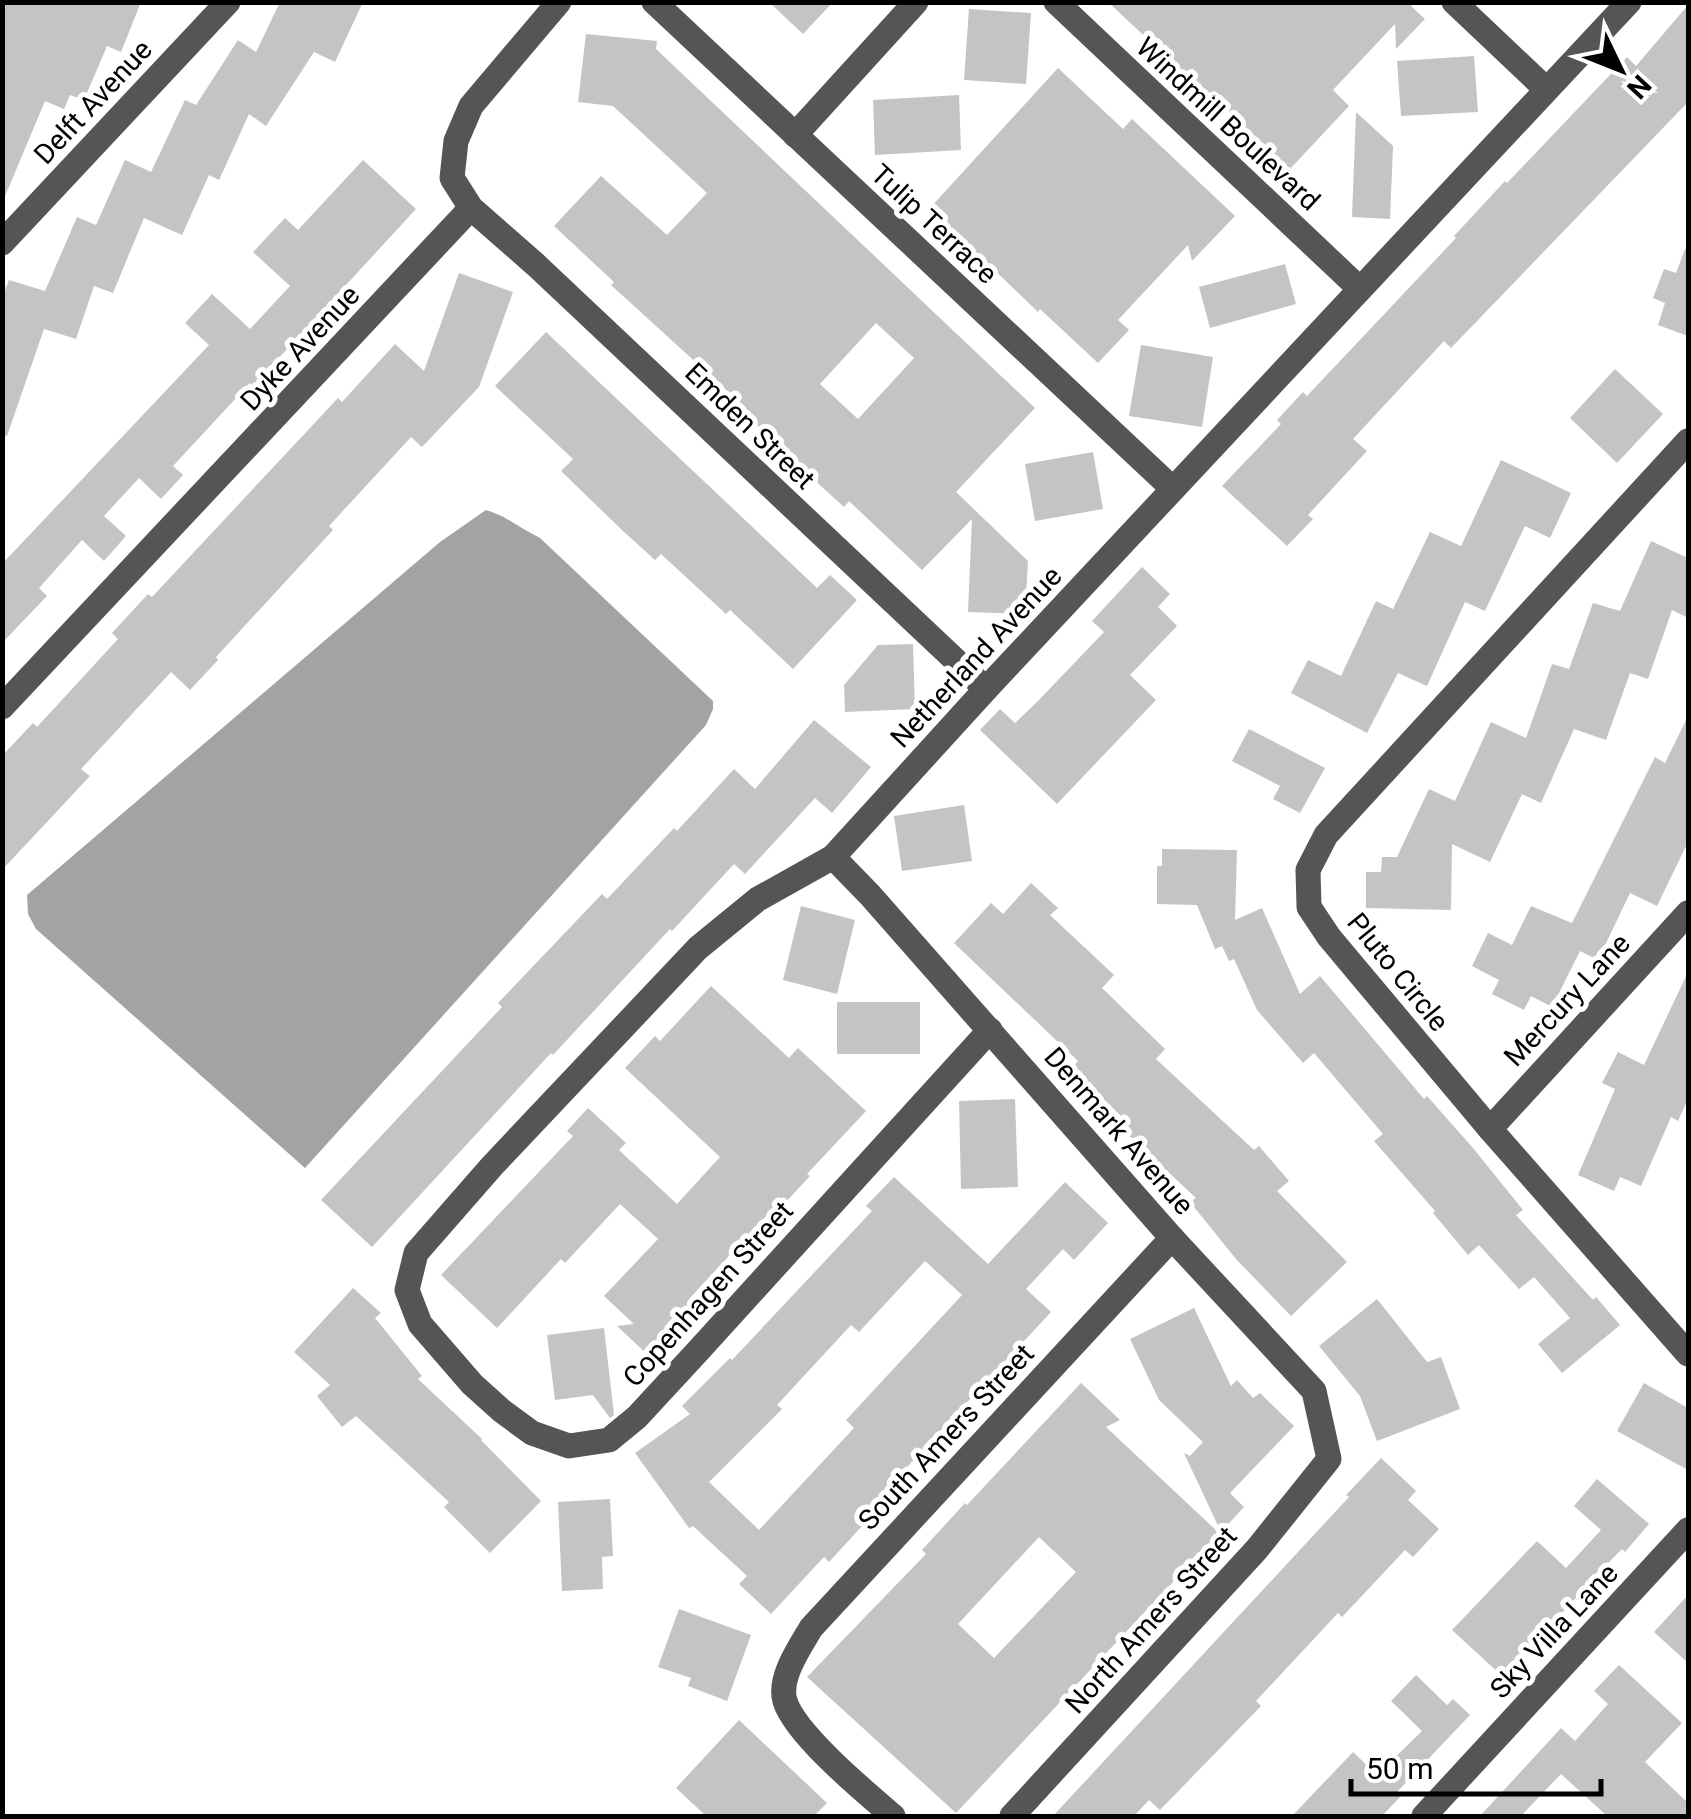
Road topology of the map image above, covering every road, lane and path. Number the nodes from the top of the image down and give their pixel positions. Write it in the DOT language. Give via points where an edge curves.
graph roads {
  1 [pos="228,2"];
  2 [pos="559,2"];
  3 [pos="654,2"];
  4 [pos="916,2"];
  5 [pos="1056,2"];
  6 [pos="1454,2"];
  7 [pos="1629,2"];
  8 [pos="1546,89"];
  9 [pos="795,135"];
  10 [pos="471,208"];
  11 [pos="2,244"];
  12 [pos="1360,289"];
  13 [pos="1688,441"];
  14 [pos="1173,489"];
  15 [pos="986,689"];
  16 [pos="2,707"];
  17 [pos="833,857"];
  18 [pos="1688,913"];
  19 [pos="990,1030"];
  20 [pos="1490,1129"];
  21 [pos="1172,1238"];
  22 [pos="436,1344"];
  23 [pos="1688,1354"];
  24 [pos="1329,1460"];
  25 [pos="1688,1530"];
  26 [pos="893,1816"];
  27 [pos="1012,1816"];
  28 [pos="1424,1816"];
  1 -- 11 [label="street, Delft Avenue"];
  2 -- 10 [label="street" via="470,106 456,141 452,178"];
  3 -- 9 [label="street, Tulip Terrace"];
  4 -- 9 [label="street"];
  5 -- 12 [label="street, Windmill Boulevard"];
  6 -- 8 [label="street"];
  7 -- 8 [label="street, Netherland Avenue"];
  8 -- 12 [label="street, Netherland Avenue"];
  9 -- 14 [label="street, Tulip Terrace"];
  10 -- 15 [label="street, Emden Street"];
  10 -- 16 [label="street, Dyke Avenue"];
  12 -- 14 [label="street, Netherland Avenue"];
  13 -- 20 [label="street, Pluto Circle" via="1326,836 1308,870 1309,907 1329,937"];
  14 -- 15 [label="street, Netherland Avenue"];
  15 -- 17 [label="street, Netherland Avenue"];
  17 -- 19 [label="street, Denmark Avenue"];
  17 -- 22 [label="street, Netherland Avenue" via="758,899 698,948 416,1252 408,1290"];
  18 -- 20 [label="street, Mercury Lane"];
  19 -- 21 [label="street, Denmark Avenue"];
  19 -- 22 [label="street, Copenhagen Street" via="686,1364 608,1440 569,1446 532,1434"];
  20 -- 23 [label="street, Pluto Circle"];
  21 -- 24 [label="street, Denmark Avenue" via="1314,1391"];
  21 -- 26 [label="street, South Amers Street" via="811,1628 789,1664 784,1699 804,1733"];
  24 -- 27 [label="street, North Amers Street" via="1257,1549"];
  25 -- 28 [label="street, Sky Villa Lane"];
}
